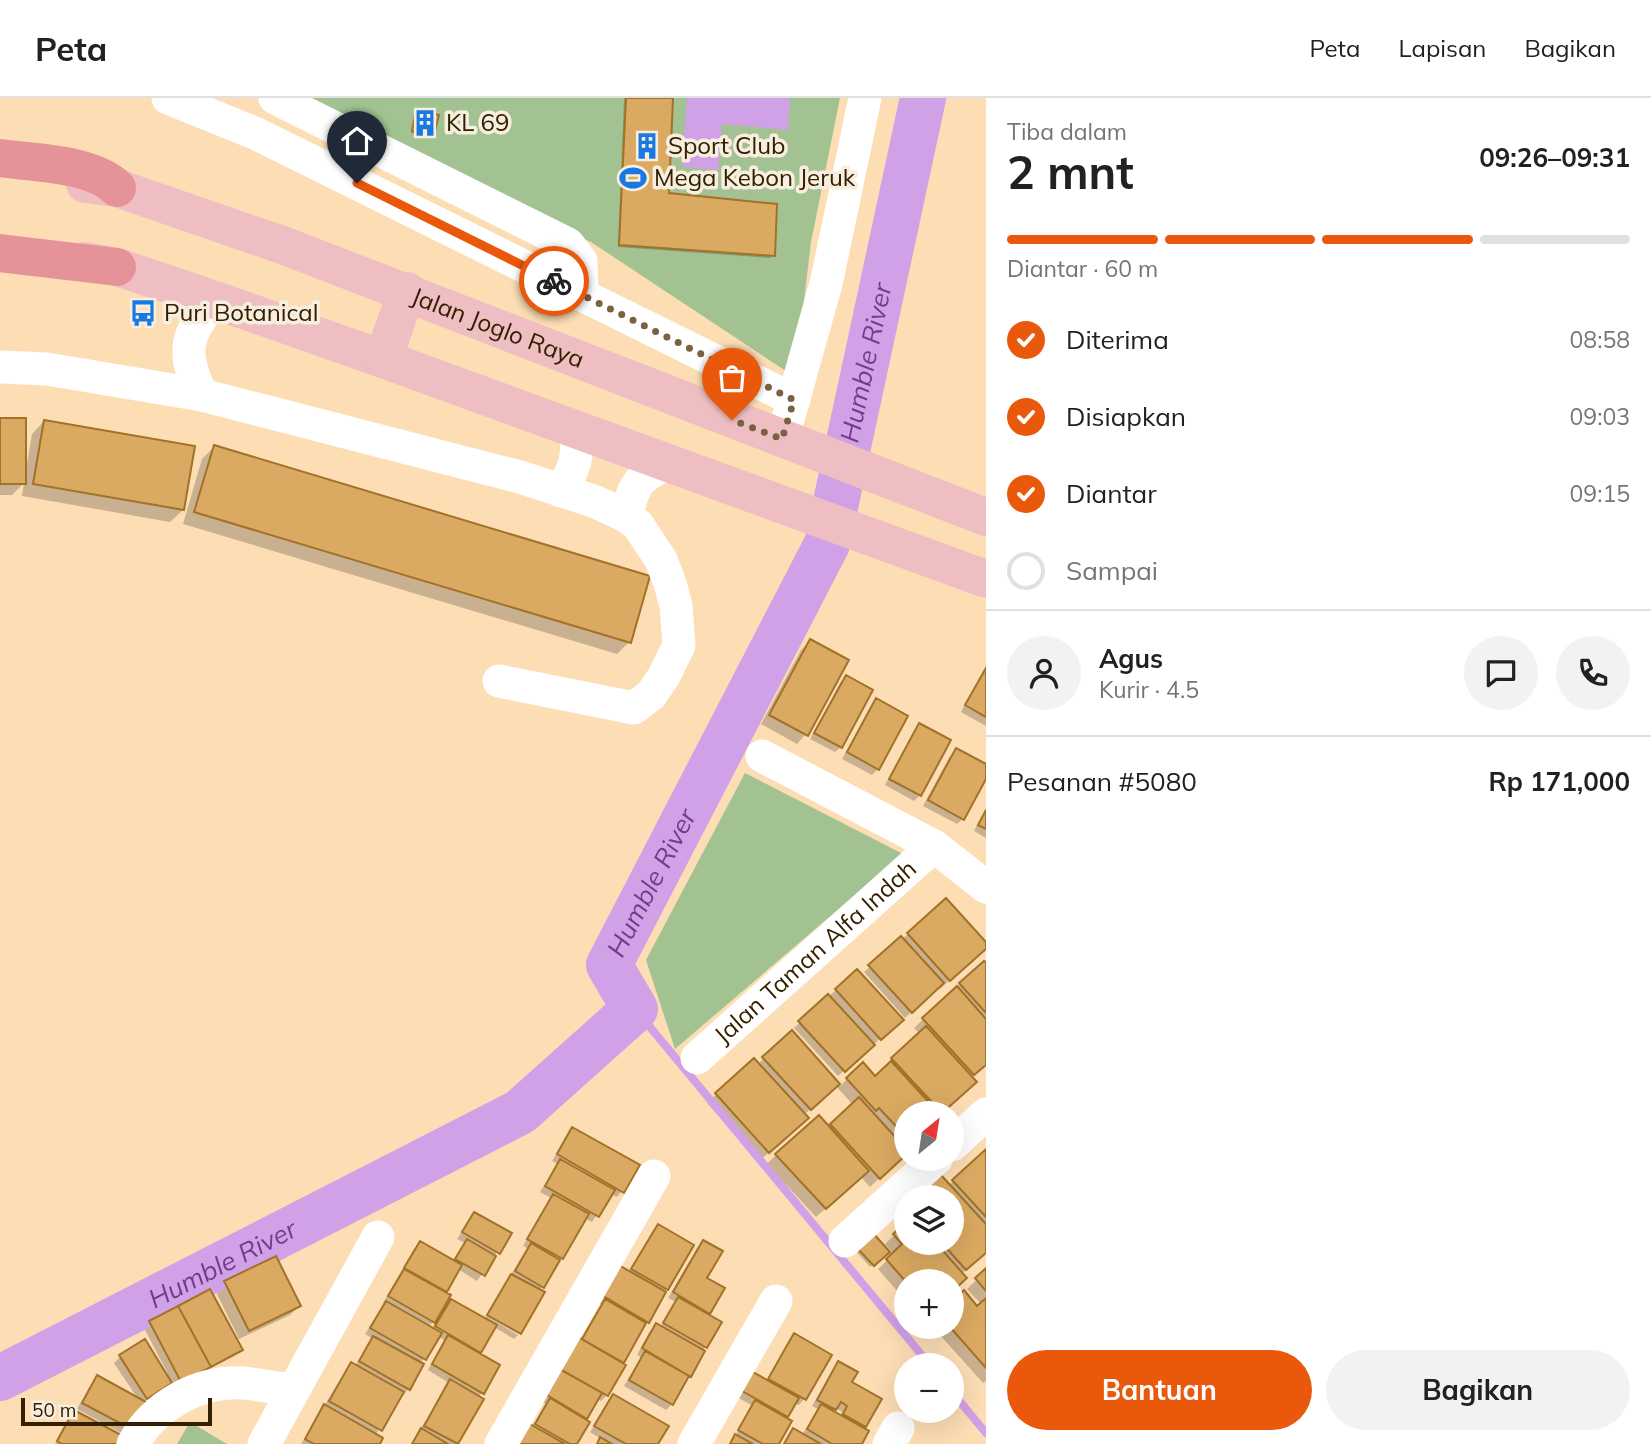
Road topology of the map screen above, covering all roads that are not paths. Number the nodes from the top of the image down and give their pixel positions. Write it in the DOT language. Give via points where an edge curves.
graph roads {
  1 [pos="168,98"];
  2 [pos="257,98"];
  3 [pos="275,98"];
  4 [pos="865,98"];
  5 [pos="257,134"];
  6 [pos="0,158"];
  7 [pos="0,173"];
  8 [pos="117,188"];
  9 [pos="0,244"];
  10 [pos="0,253"];
  11 [pos="117,267"];
  12 [pos="407,291"];
  13 [pos="582,295"];
  14 [pos="215,300"];
  15 [pos="383,359"];
  16 [pos="0,367"];
  17 [pos="202,395"];
  18 [pos="794,400"];
  19 [pos="576,429"];
  20 [pos="797,445"];
  21 [pos="670,463"];
  22 [pos="561,491"];
  23 [pos="626,516"];
  24 [pos="986,517"];
  25 [pos="986,579"];
  26 [pos="499,681"];
  27 [pos="762,756"];
  28 [pos="934,846"];
  29 [pos="986,887"];
  30 [pos="697,1058"];
  31 [pos="986,1114"];
  32 [pos="964,1134"];
  33 [pos="923,1171"];
  34 [pos="654,1176"];
  35 [pos="378,1237"];
  36 [pos="845,1241"];
  37 [pos="776,1301"];
  38 [pos="293,1390"];
  39 [pos="268,1443"];
  40 [pos="133,1444"];
  41 [pos="502,1444"];
  42 [pos="694,1444"];
  1 -- 5 [label="street"];
  2 -- 5 [label="street"];
  3 -- 13 [label="street" via="568,244 581,261"];
  4 -- 18 [label="street" via="826,284"];
  5 -- 13 [label="street"];
  6 -- 8 [label="highway" via="79,170 103,177"];
  7 -- 8 [label="main road, Jalan Joglo Raya"];
  8 -- 12 [label="main road, Jalan Joglo Raya"];
  9 -- 11 [label="main road"];
  10 -- 11 [label="highway"];
  11 -- 14 [label="main road"];
  12 -- 15 [label="main road"];
  12 -- 20 [label="main road, Jalan Joglo Raya"];
  13 -- 18 [label="street"];
  14 -- 15 [label="main road"];
  14 -- 17 [label="street" via="198,320 188,344 190,371"];
  15 -- 19 [label="main road"];
  16 -- 17 [label="street" via="47,369"];
  17 -- 22 [label="street"];
  18 -- 20 [label="street"];
  19 -- 21 [label="main road"];
  19 -- 22 [label="street" via="578,454"];
  20 -- 24 [label="main road, Jalan Joglo Raya"];
  21 -- 23 [label="street" via="642,476"];
  21 -- 25 [label="main road"];
  22 -- 23 [label="street"];
  23 -- 26 [label="street" via="660,559 676,606 679,645 651,695 634,708"];
  27 -- 28 [label="street, Jalan Taman Alfa Indah"];
  28 -- 29 [label="street, Jalan Taman Alfa Indah"];
  28 -- 30 [label="street, Jalan Taman Alfa Indah"];
  31 -- 32 [label="street"];
  33 -- 36 [label="street"];
  34 -- 41 [label="street"];
  35 -- 38 [label="street"];
  37 -- 42 [label="street"];
  38 -- 39 [label="street"];
  38 -- 40 [label="street" via="242,1383 183,1395 149,1420"];
}
